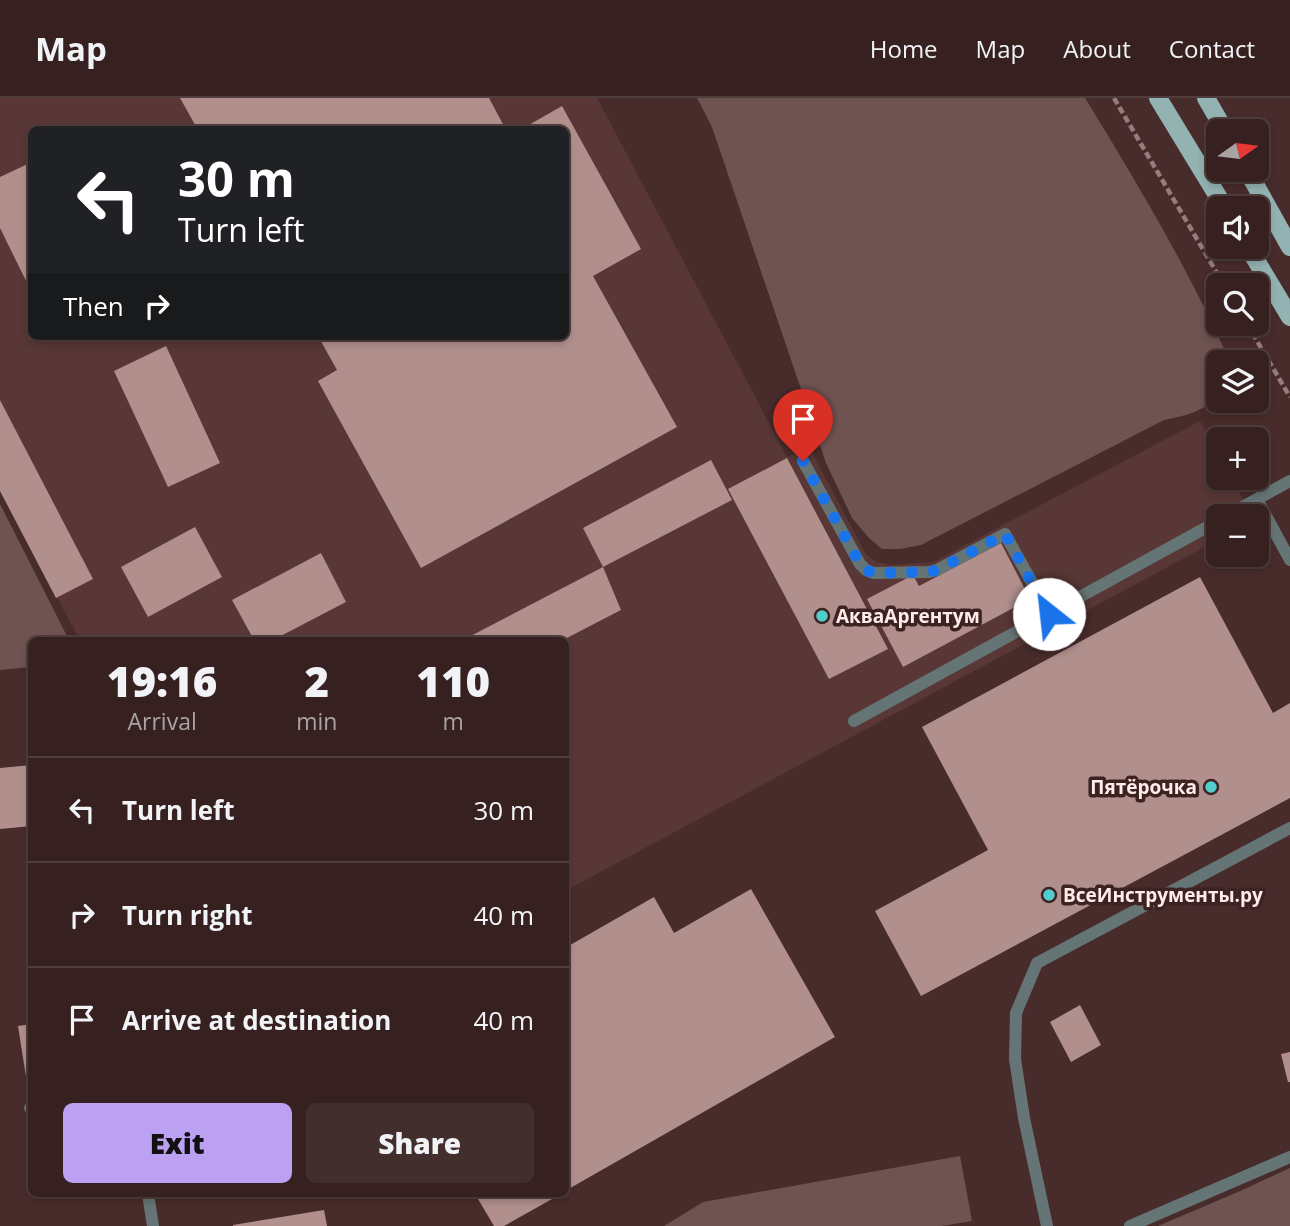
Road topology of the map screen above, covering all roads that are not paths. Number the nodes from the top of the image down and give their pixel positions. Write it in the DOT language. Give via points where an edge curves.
graph roads {
  1 [pos="1158,98"];
  2 [pos="1206,98"];
  3 [pos="1218,119"];
  4 [pos="1254,182"];
  5 [pos="1217,196"];
  6 [pos="1290,247"];
  7 [pos="1255,259"];
  8 [pos="1290,317"];
  9 [pos="803,461"];
  10 [pos="1290,481"];
  11 [pos="1257,499"];
  12 [pos="1248,504"];
  13 [pos="1206,528"];
  14 [pos="1290,560"];
  15 [pos="1049,614"];
  16 [pos="854,721"];
  17 [pos="1290,828"];
  18 [pos="1290,1157"];
  19 [pos="148,1197"];
  20 [pos="153,1226"];
  21 [pos="1047,1226"];
  22 [pos="1130,1226"];
  1 -- 5 [label="main road"];
  2 -- 3 [label="main road"];
  4 -- 6 [label="main road"];
  7 -- 8 [label="main road"];
  9 -- 15 [label="lane" via="866,570 937,570 1005,534"];
  10 -- 11 [label="lane"];
  11 -- 12 [label="lane"];
  11 -- 14 [label="lane"];
  13 -- 15 [label="lane"];
  15 -- 16 [label="lane"];
  17 -- 21 [label="lane" via="1037,963 1016,1013 1015,1059"];
  18 -- 22 [label="lane"];
  19 -- 20 [label="lane"];
}
